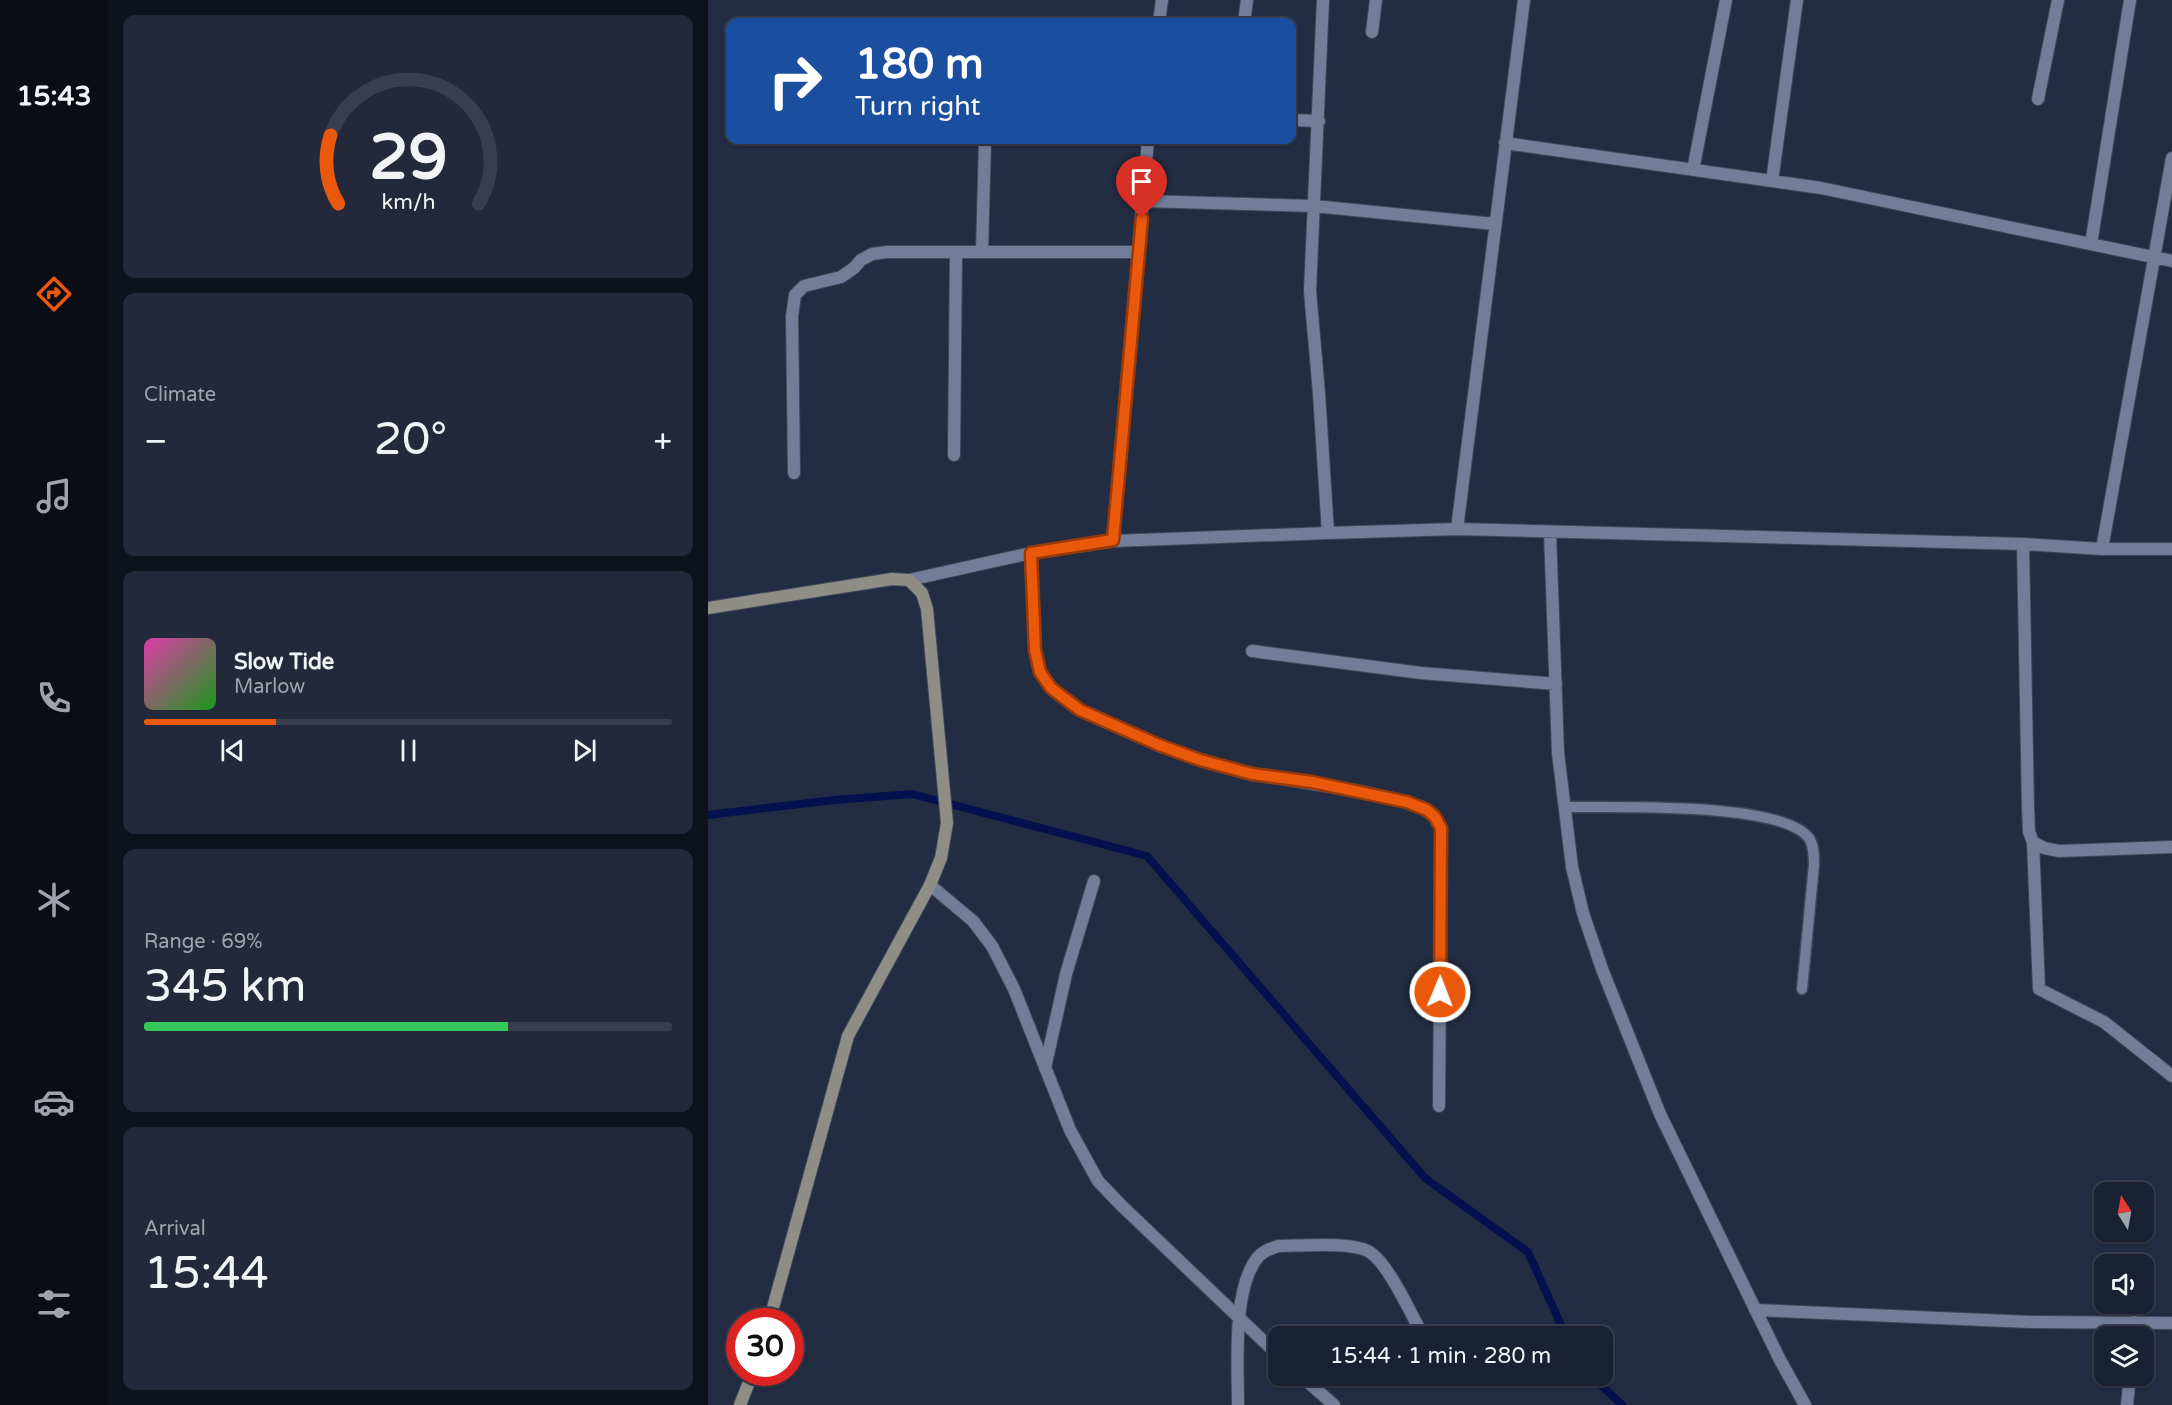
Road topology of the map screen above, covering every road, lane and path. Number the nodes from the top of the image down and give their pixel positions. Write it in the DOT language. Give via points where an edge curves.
graph roads {
  1 [pos="1162,0"];
  2 [pos="1247,0"];
  3 [pos="1323,0"];
  4 [pos="1376,0"];
  5 [pos="1524,0"];
  6 [pos="1726,0"];
  7 [pos="1797,0"];
  8 [pos="2058,0"];
  9 [pos="2130,0"];
  10 [pos="1160,18"];
  11 [pos="1245,18"];
  12 [pos="1372,32"];
  13 [pos="2038,99"];
  14 [pos="1296,120"];
  15 [pos="1319,121"];
  16 [pos="1505,143"];
  17 [pos="985,144"];
  18 [pos="1148,144"];
  19 [pos="2172,158"];
  20 [pos="1693,170"];
  21 [pos="1772,181"];
  22 [pos="1143,201"];
  23 [pos="1314,207"];
  24 [pos="1496,224"];
  25 [pos="2091,244"];
  26 [pos="982,252"];
  27 [pos="1138,252"];
  28 [pos="956,253"];
  29 [pos="2154,256"];
  30 [pos="2172,261"];
  31 [pos="954,454"];
  32 [pos="794,473"];
  33 [pos="1457,529"];
  34 [pos="1550,532"];
  35 [pos="1328,533"];
  36 [pos="1113,540"];
  37 [pos="2023,544"];
  38 [pos="2102,549"];
  39 [pos="2172,549"];
  40 [pos="1031,553"];
  41 [pos="909,580"];
  42 [pos="708,608"];
  43 [pos="1252,651"];
  44 [pos="1556,684"];
  45 [pos="1565,807"];
  46 [pos="2033,842"];
  47 [pos="2172,847"];
  48 [pos="1094,881"];
  49 [pos="930,885"];
  50 [pos="1802,990"];
  51 [pos="1046,1068"];
  52 [pos="2172,1076"];
  53 [pos="1439,1106"];
  54 [pos="773,1308"];
  55 [pos="1755,1310"];
  56 [pos="1238,1318"];
  57 [pos="2134,1322"];
  58 [pos="2172,1323"];
  59 [pos="1418,1326"];
  60 [pos="2134,1326"];
  61 [pos="1268,1346"];
  62 [pos="747,1386"];
  63 [pos="1312,1386"];
  64 [pos="2129,1386"];
  65 [pos="740,1405"];
  66 [pos="1238,1405"];
  67 [pos="1334,1405"];
  68 [pos="1805,1405"];
  69 [pos="2127,1405"];
  1 -- 10 [label="street"];
  2 -- 11 [label="street"];
  3 -- 15 [label="street"];
  4 -- 12 [label="street"];
  5 -- 16 [label="street"];
  6 -- 20 [label="street"];
  7 -- 21 [label="street"];
  8 -- 13 [label="street"];
  9 -- 25 [label="street"];
  14 -- 15 [label="street"];
  15 -- 23 [label="street"];
  16 -- 20 [label="street"];
  16 -- 24 [label="street"];
  17 -- 26 [label="street"];
  18 -- 22 [label="street"];
  19 -- 29 [label="street"];
  20 -- 21 [label="street"];
  21 -- 25 [label="street"];
  22 -- 23 [label="street"];
  22 -- 27 [label="street"];
  23 -- 24 [label="street"];
  23 -- 35 [label="street" via="1310,291"];
  24 -- 33 [label="street"];
  25 -- 29 [label="street"];
  26 -- 27 [label="street"];
  26 -- 28 [label="street"];
  27 -- 36 [label="street"];
  28 -- 31 [label="street"];
  28 -- 32 [label="street" via="872,254 842,277 804,286 795,295"];
  29 -- 30 [label="street"];
  29 -- 38 [label="street"];
  33 -- 34 [label="street"];
  33 -- 35 [label="street"];
  34 -- 37 [label="street"];
  34 -- 44 [label="street"];
  35 -- 36 [label="street"];
  36 -- 40 [label="street"];
  37 -- 38 [label="street"];
  37 -- 46 [label="street" via="2028,807"];
  38 -- 39 [label="street"];
  40 -- 41 [label="street"];
  40 -- 53 [label="street" via="1035,650 1040,672 1051,688 1080,710 1200,760 1252,774 1407,802 1435,817 1441,828"];
  41 -- 42 [label="street" via="892,579"];
  41 -- 49 [label="street" via="922,593 927,609 947,823 941,858"];
  43 -- 44 [label="street" via="1421,673"];
  44 -- 45 [label="street" via="1558,753"];
  45 -- 50 [label="lane" via="1745,813 1771,817 1801,831 1813,848 1814,865"];
  45 -- 55 [label="street" via="1572,867 1602,969 1660,1114"];
  46 -- 47 [label="street" via="2059,851"];
  46 -- 52 [label="street" via="2039,989 2104,1022"];
  48 -- 51 [label="street" via="1066,974"];
  49 -- 51 [label="street" via="973,921 992,946"];
  49 -- 54 [label="street" via="848,1036"];
  51 -- 56 [label="street" via="1070,1130 1098,1180"];
  55 -- 57 [label="street" via="2030,1322"];
  55 -- 68 [label="street"];
  56 -- 59 [label="street" via="1248,1272 1266,1250 1278,1246 1356,1246 1381,1262"];
  56 -- 61 [label="street"];
  56 -- 66 [label="street"];
  57 -- 58 [label="street"];
  57 -- 60 [label="street"];
  62 -- 65 [label="street"];
  63 -- 67 [label="street"];
  64 -- 69 [label="street"];
}
